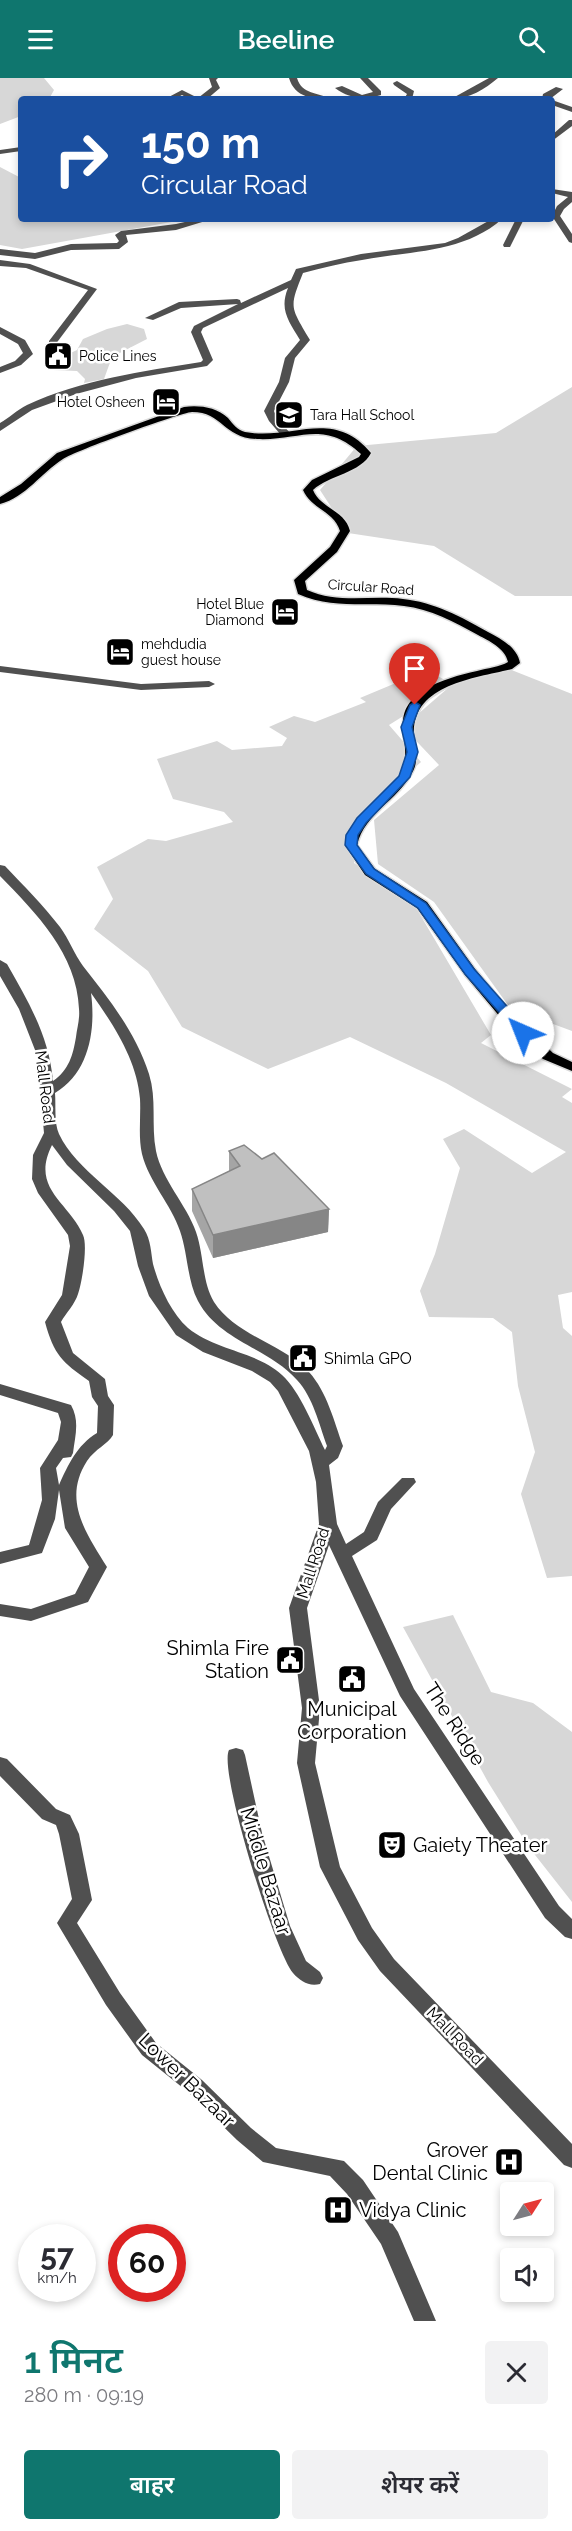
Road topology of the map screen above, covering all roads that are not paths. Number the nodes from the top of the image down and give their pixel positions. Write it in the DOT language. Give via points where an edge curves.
graph roads {
  1 [pos="214,78"];
  2 [pos="293,78"];
  3 [pos="364,78"];
  4 [pos="494,78"];
  5 [pos="396,83"];
  6 [pos="339,88"];
  7 [pos="559,89"];
  8 [pos="175,96"];
  9 [pos="189,96"];
  10 [pos="207,96"];
  11 [pos="315,96"];
  12 [pos="358,96"];
  13 [pos="369,96"];
  14 [pos="410,96"];
  15 [pos="462,96"];
  16 [pos="546,96"];
  17 [pos="555,103"];
  18 [pos="572,110"];
  19 [pos="572,122"];
  20 [pos="555,136"];
  21 [pos="18,149"];
  22 [pos="0,152"];
  23 [pos="555,192"];
  24 [pos="572,196"];
  25 [pos="196,222"];
  26 [pos="493,222"];
  27 [pos="518,222"];
  28 [pos="572,240"];
  29 [pos="507,245"];
  30 [pos="0,252"];
  31 [pos="0,263"];
  32 [pos="296,281"];
  33 [pos="260,297"];
  34 [pos="150,318"];
  35 [pos="0,330"];
  36 [pos="52,342"];
  37 [pos="0,370"];
  38 [pos="0,428"];
  39 [pos="285,433"];
  40 [pos="0,501"];
  41 [pos="0,669"];
  42 [pos="209,684"];
  43 [pos="0,869"];
  44 [pos="0,964"];
  45 [pos="75,964"];
  46 [pos="572,1067"];
  47 [pos="46,1092"];
  48 [pos="51,1133"];
  49 [pos="0,1389"];
  50 [pos="65,1443"];
  51 [pos="320,1463"];
  52 [pos="72,1473"];
  53 [pos="408,1482"];
  54 [pos="328,1524"];
  55 [pos="342,1554"];
  56 [pos="0,1558"];
  57 [pos="0,1610"];
  58 [pos="236,1755"];
  59 [pos="0,1764"];
  60 [pos="572,1931"];
  61 [pos="313,1978"];
  62 [pos="572,2159"];
  63 [pos="425,2321"];
  1 -- 10 [label="street" via="216,87"];
  2 -- 11 [label="street" via="299,92"];
  3 -- 13 [label="street" via="378,93"];
  4 -- 15 [label="street"];
  5 -- 14 [label="street" via="409,90"];
  6 -- 12 [label="street"];
  7 -- 16 [label="street"];
  8 -- 9 [label="street" via="182,92"];
  17 -- 18 [label="street"];
  19 -- 20 [label="street"];
  21 -- 22 [label="street"];
  23 -- 24 [label="street"];
  24 -- 28 [label="street" via="556,216"];
  25 -- 30 [label="street" via="124,233 119,235 124,242 119,246 82,245 35,256"];
  26 -- 32 [label="street" via="446,245 306,268"];
  27 -- 29 [label="street"];
  31 -- 36 [label="street" via="27,266 93,289"];
  32 -- 33 [label="street"];
  32 -- 39 [label="street" via="288,308 305,340 290,358 286,377 269,411"];
  33 -- 34 [label="street" via="223,304 179,305"];
  33 -- 38 [label="street" via="199,326 196,332 208,360 204,364 135,375 73,392 29,408"];
  35 -- 37 [label="street" via="22,342 28,354"];
  39 -- 40 [label="main road, Circular Road" via="240,434 215,414 184,410 61,455 21,491"];
  39 -- 46 [label="main road, Circular Road" via="312,430 342,435 366,453 363,459 310,486 309,495 341,519 345,532 340,543 299,580 302,592 321,599 426,607 487,636 514,658 508,667 429,690 415,705 407,727 412,752 404,777 361,821 351,845 370,872 422,905 511,1021 548,1056"];
  41 -- 42 [label="street" via="141,687"];
  43 -- 45 [label="street" via="43,913"];
  44 -- 47 [label="street, Mall Road" via="27,1009 44,1055"];
  45 -- 47 [label="street" via="86,1008 82,1042 74,1071"];
  45 -- 51 [label="street" via="93,984 140,1067 147,1091 147,1141 152,1162 188,1231 205,1299 217,1315 307,1381 335,1446 332,1454"];
  47 -- 48 [label="street, Mall Road"];
  48 -- 51 [label="street, Mall Road" via="72,1162 137,1230 157,1296 182,1331 209,1348 276,1378 302,1420"];
  48 -- 52 [label="street" via="40,1155 39,1179 76,1235 78,1246 70,1295 53,1322 67,1355 97,1379 108,1422 105,1435 92,1443"];
  49 -- 50 [label="street" via="65,1409 69,1422"];
  50 -- 52 [label="street" via="65,1457"];
  50 -- 56 [label="street" via="48,1468 53,1491 36,1549"];
  51 -- 54 [label="street, Mall Road"];
  52 -- 57 [label="street" via="67,1486 74,1528 98,1567 92,1582 82,1598 56,1608 31,1615"];
  53 -- 55 [label="street" via="384,1506 370,1536"];
  54 -- 55 [label="street, The Ridge"];
  54 -- 62 [label="street, Mall Road" via="298,1608 311,1708 306,1764 330,1867 365,1934 387,1965"];
  55 -- 60 [label="street, The Ridge" via="406,1691 552,1912"];
  58 -- 61 [label="street, Middle Bazaar" via="252,1833 280,1926 299,1966"];
  59 -- 63 [label="street, Lower Bazaar" via="50,1814 63,1821 82,1900 68,1923 107,1991 149,2049 271,2156 336,2168 355,2187 390,2239"];
}
